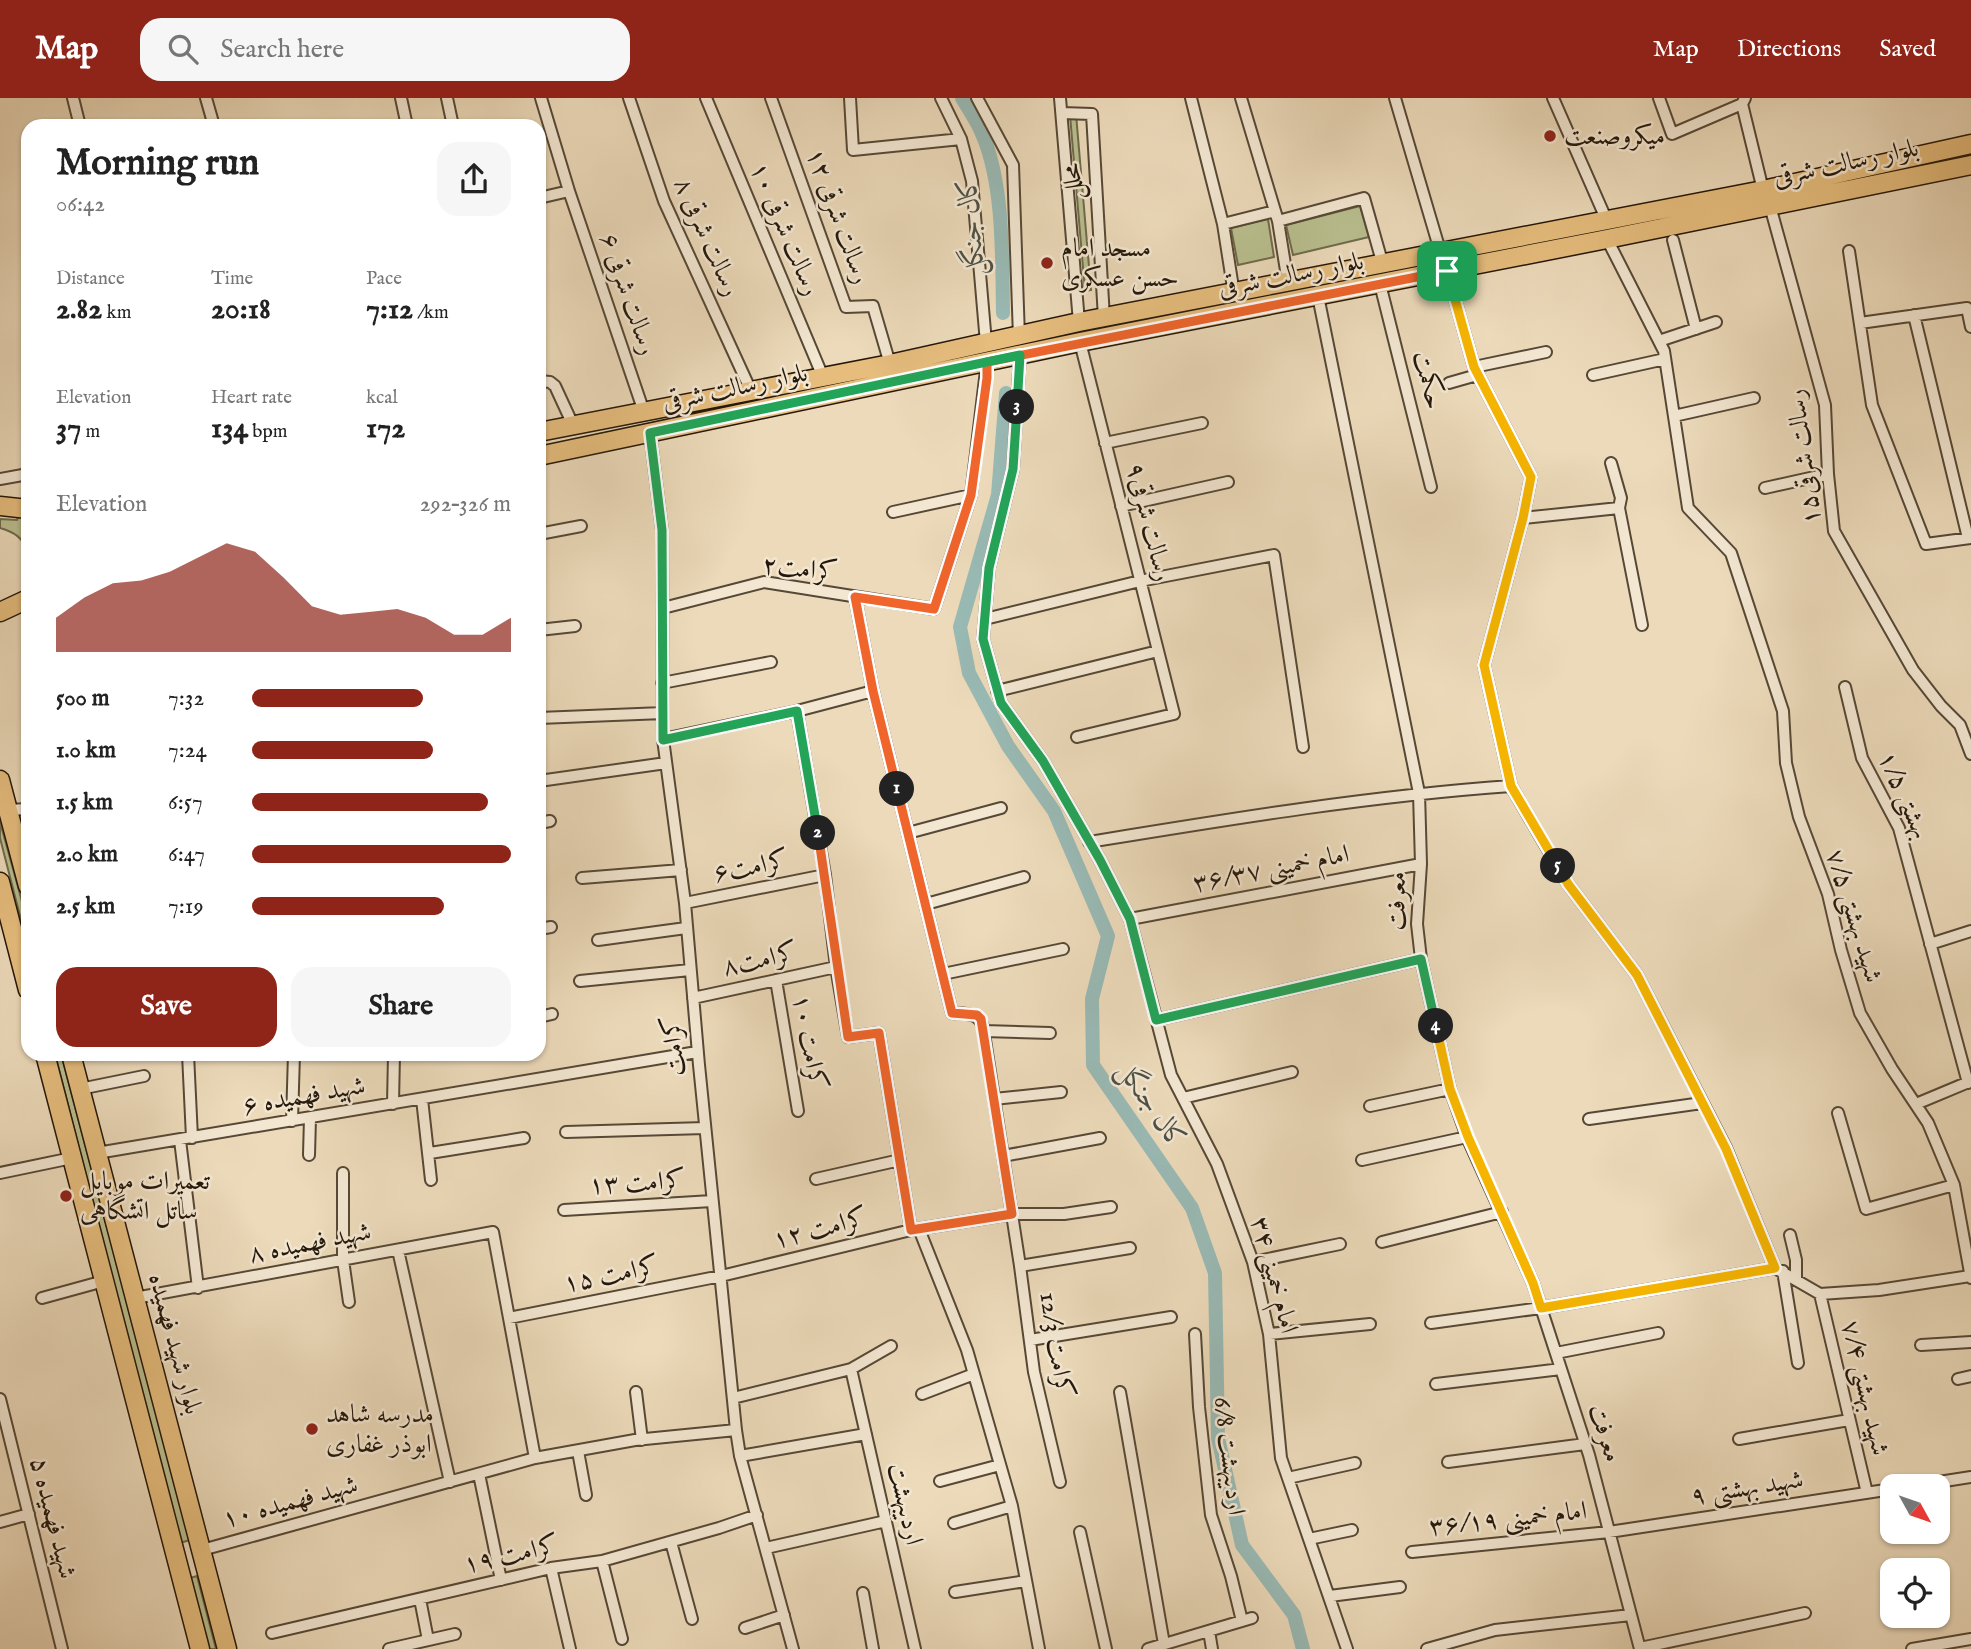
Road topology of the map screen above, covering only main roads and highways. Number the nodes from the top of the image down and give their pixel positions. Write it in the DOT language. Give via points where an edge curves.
graph roads {
  1 [pos="1971,144"];
  2 [pos="1971,164"];
  3 [pos="1766,198"];
  4 [pos="1510,249"];
  5 [pos="1444,262"];
  6 [pos="892,373"];
  7 [pos="546,431"];
  8 [pos="546,455"];
  9 [pos="0,506"];
  10 [pos="21,508"];
  11 [pos="21,602"];
  12 [pos="0,612"];
  13 [pos="0,780"];
  14 [pos="21,859"];
  15 [pos="0,882"];
  16 [pos="21,963"];
  17 [pos="47,1061"];
  18 [pos="73,1061"];
  19 [pos="200,1649"];
  20 [pos="227,1649"];
  1 -- 3 [label="main road, بلوار رسالت شرقی"];
  2 -- 3 [label="main road, بلوار رسالت شرقی"];
  3 -- 4 [label="main road, بلوار رسالت شرقی" via="1607,221"];
  3 -- 4 [label="main road, بلوار رسالت شرقی" via="1606,239"];
  4 -- 5 [label="main road, بلوار رسالت شرقی"];
  5 -- 6 [label="main road, بلوار رسالت شرقی" via="1380,284 987,362"];
  5 -- 6 [label="main road, بلوار رسالت شرقی" via="1383,265 1079,322 986,343"];
  6 -- 7 [label="main road, بلوار رسالت شرقی" via="823,377"];
  6 -- 8 [label="main road, بلوار رسالت شرقی"];
  9 -- 10 [label="main road"];
  11 -- 12 [label="main road"];
  13 -- 14 [label="main road"];
  15 -- 16 [label="main road"];
  17 -- 19 [label="main road, بلوار شهید فهمیده"];
  18 -- 20 [label="main road, بلوار شهید فهمیده"];
}
